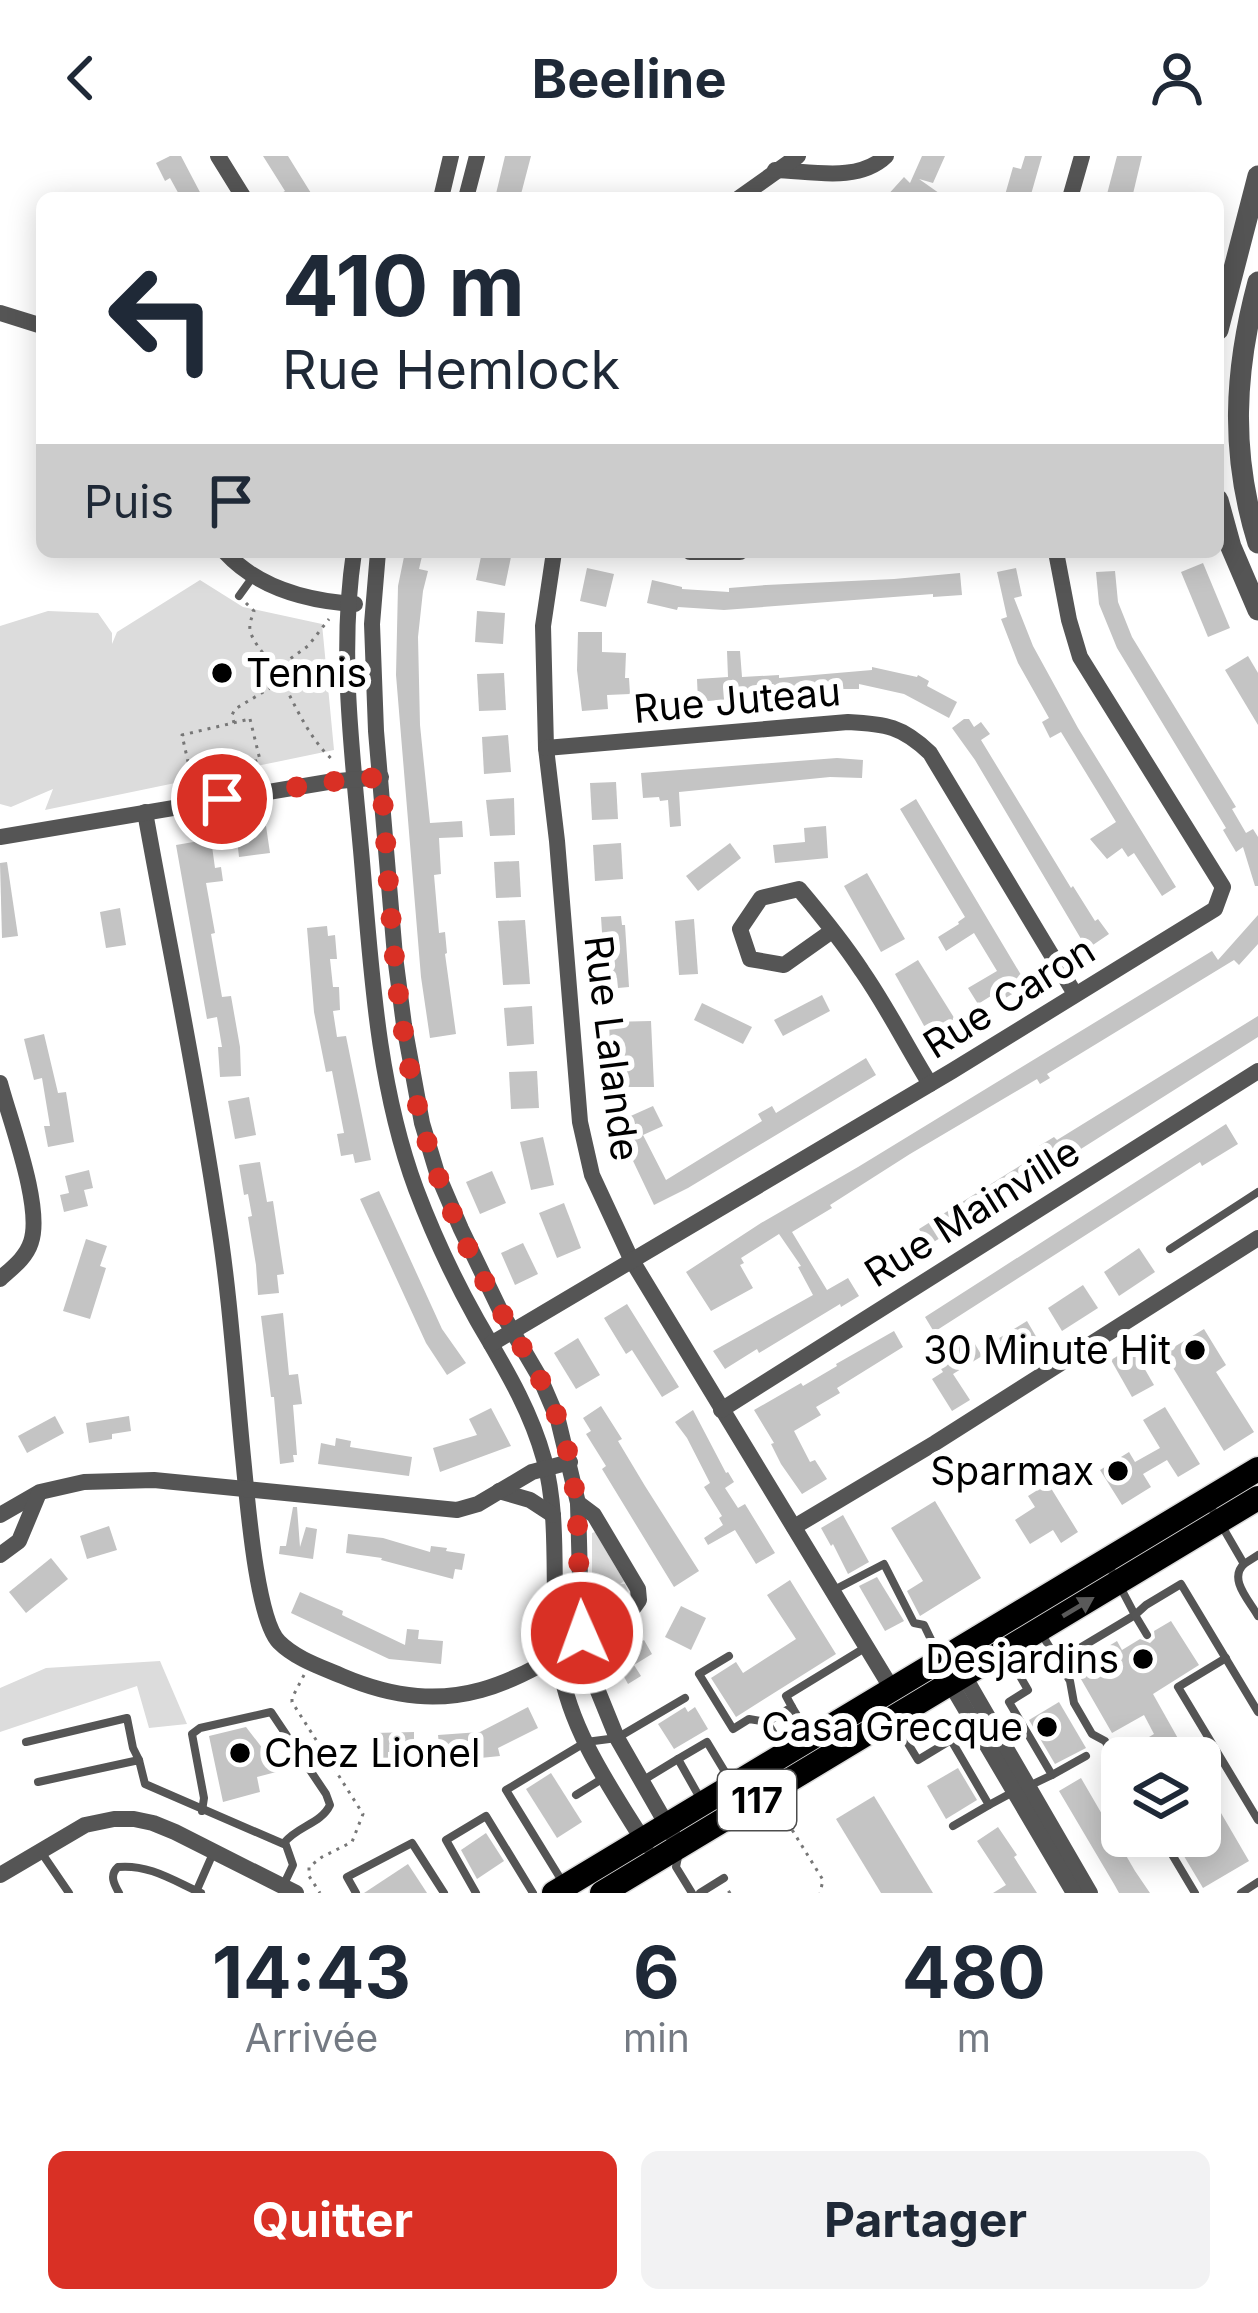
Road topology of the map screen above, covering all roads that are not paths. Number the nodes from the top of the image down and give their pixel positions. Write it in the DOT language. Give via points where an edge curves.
graph roads {
  1 [pos="218,156"];
  2 [pos="452,156"];
  3 [pos="477,156"];
  4 [pos="797,156"];
  5 [pos="886,156"];
  6 [pos="1082,156"];
  7 [pos="775,170"];
  8 [pos="1258,176"];
  9 [pos="240,192"];
  10 [pos="443,192"];
  11 [pos="468,192"];
  12 [pos="747,192"];
  13 [pos="1072,192"];
  14 [pos="1258,282"];
  15 [pos="1224,307"];
  16 [pos="0,313"];
  17 [pos="36,324"];
  18 [pos="1247,503"];
  19 [pos="1224,505"];
  20 [pos="1224,524"];
  21 [pos="1258,543"];
  22 [pos="232,558"];
  23 [pos="353,558"];
  24 [pos="378,558"];
  25 [pos="553,558"];
  26 [pos="1057,558"];
  27 [pos="253,576"];
  28 [pos="239,596"];
  29 [pos="348,604"];
  30 [pos="373,605"];
  31 [pos="1258,610"];
  32 [pos="546,748"];
  33 [pos="381,777"];
  34 [pos="355,780"];
  35 [pos="145,812"];
  36 [pos="0,837"];
  37 [pos="832,931"];
  38 [pos="1075,994"];
  39 [pos="1258,1070"];
  40 [pos="0,1083"];
  41 [pos="930,1084"];
  42 [pos="1258,1192"];
  43 [pos="1258,1238"];
  44 [pos="1170,1249"];
  45 [pos="631,1259"];
  46 [pos="0,1279"];
  47 [pos="512,1330"];
  48 [pos="491,1343"];
  49 [pos="721,1410"];
  50 [pos="571,1462"];
  51 [pos="546,1467"];
  52 [pos="1258,1469"];
  53 [pos="247,1489"];
  54 [pos="499,1491"];
  55 [pos="40,1492"];
  56 [pos="1258,1498"];
  57 [pos="578,1502"];
  58 [pos="1213,1511"];
  59 [pos="0,1515"];
  60 [pos="553,1515"];
  61 [pos="794,1527"];
  62 [pos="0,1555"];
  63 [pos="1258,1555"];
  64 [pos="1244,1564"];
  65 [pos="1113,1572"];
  66 [pos="833,1591"];
  67 [pos="1135,1615"];
  68 [pos="1258,1616"];
  69 [pos="1034,1619"];
  70 [pos="1147,1635"];
  71 [pos="583,1639"];
  72 [pos="866,1646"];
  73 [pos="1005,1651"];
  74 [pos="559,1654"];
  75 [pos="729,1656"];
  76 [pos="1226,1658"];
  77 [pos="1058,1661"];
  78 [pos="948,1665"];
  79 [pos="892,1689"];
  80 [pos="685,1698"];
  81 [pos="792,1708"];
  82 [pos="1258,1712"];
  83 [pos="892,1718"];
  84 [pos="767,1722"];
  85 [pos="617,1738"];
  86 [pos="1101,1739"];
  87 [pos="26,1742"];
  88 [pos="586,1742"];
  89 [pos="818,1749"];
  90 [pos="1086,1756"];
  91 [pos="678,1759"];
  92 [pos="139,1760"];
  93 [pos="792,1764"];
  94 [pos="1052,1775"];
  95 [pos="605,1777"];
  96 [pos="640,1781"];
  97 [pos="38,1782"];
  98 [pos="1020,1790"];
  99 [pos="576,1795"];
  100 [pos="740,1796"];
  101 [pos="989,1804"];
  102 [pos="202,1811"];
  103 [pos="709,1814"];
  104 [pos="1258,1820"];
  105 [pos="953,1826"];
  106 [pos="284,1843"];
  107 [pos="664,1848"];
  108 [pos="40,1850"];
  109 [pos="214,1851"];
  110 [pos="1174,1857"];
  111 [pos="0,1875"];
  112 [pos="724,1878"];
  113 [pos="1258,1882"];
  114 [pos="290,1889"];
  115 [pos="563,1891"];
  116 [pos="197,1892"];
  117 [pos="69,1893"];
  118 [pos="119,1893"];
  119 [pos="356,1893"];
  120 [pos="443,1893"];
  121 [pos="476,1893"];
  122 [pos="533,1893"];
  123 [pos="602,1893"];
  124 [pos="696,1893"];
  125 [pos="1073,1893"];
  126 [pos="1090,1893"];
  127 [pos="1195,1893"];
  128 [pos="1240,1893"];
  1 -- 9 [label="street"];
  2 -- 10 [label="street"];
  3 -- 11 [label="street"];
  4 -- 7 [label="street"];
  5 -- 7 [label="street" via="856,173"];
  6 -- 13 [label="street"];
  7 -- 12 [label="street"];
  8 -- 15 [label="street"];
  14 -- 18 [label="street" via="1238,388"];
  16 -- 17 [label="street"];
  18 -- 19 [label="street"];
  18 -- 21 [label="street"];
  20 -- 31 [label="street"];
  22 -- 27 [label="street"];
  23 -- 29 [label="street"];
  24 -- 30 [label="street"];
  25 -- 32 [label="street, Rue Lalande" via="543,626"];
  26 -- 38 [label="street, Rue Caron" via="1080,657 1223,887 1215,909"];
  27 -- 28 [label="lane"];
  27 -- 29 [label="street"];
  29 -- 30 [label="street"];
  29 -- 34 [label="street"];
  30 -- 33 [label="street"];
  32 -- 38 [label="street, Rue Juteau" via="848,722 911,735 930,753"];
  32 -- 45 [label="street, Rue Lalande" via="580,1122 592,1175"];
  33 -- 34 [label="street"];
  33 -- 47 [label="street" via="402,1014 422,1123 452,1208"];
  34 -- 35 [label="street"];
  34 -- 48 [label="street" via="376,1011 400,1135 428,1218"];
  35 -- 36 [label="street"];
  35 -- 53 [label="street" via="218,1216"];
  37 -- 37 [label="street" via="784,965 750,959 740,929 760,898 800,889"];
  37 -- 41 [label="street"];
  38 -- 41 [label="street, Rue Caron"];
  39 -- 49 [label="street, Rue Mainville"];
  40 -- 46 [label="street" via="34,1210 32,1241"];
  41 -- 45 [label="street, Rue Caron"];
  42 -- 44 [label="lane"];
  43 -- 61 [label="street"];
  45 -- 47 [label="street, Rue Caron"];
  45 -- 49 [label="street, Rue Lalande"];
  47 -- 48 [label="street, Rue Caron"];
  47 -- 50 [label="street" via="548,1393"];
  48 -- 51 [label="street"];
  49 -- 61 [label="street, Rue Lalande"];
  50 -- 51 [label="street"];
  50 -- 57 [label="street"];
  51 -- 54 [label="street"];
  51 -- 60 [label="street"];
  52 -- 58 [label="main road, 117"];
  53 -- 54 [label="street" via="458,1510"];
  53 -- 55 [label="street" via="154,1480"];
  53 -- 74 [label="street" via="265,1617 277,1641 310,1663 372,1689 438,1698 479,1692"];
  54 -- 60 [label="street"];
  55 -- 59 [label="street"];
  55 -- 62 [label="street" via="19,1541"];
  56 -- 58 [label="main road, 117"];
  57 -- 71 [label="street"];
  57 -- 71 [label="street" via="594,1515 639,1600"];
  58 -- 64 [label="lane"];
  58 -- 65 [label="main road, 117"];
  60 -- 74 [label="street"];
  61 -- 66 [label="street, Rue Lalande"];
  63 -- 64 [label="lane"];
  64 -- 68 [label="lane" via="1237,1578"];
  65 -- 67 [label="lane"];
  65 -- 69 [label="main road, 117"];
  66 -- 72 [label="street, Rue Lalande"];
  66 -- 78 [label="lane" via="884,1564 914,1623 924,1625"];
  67 -- 70 [label="lane"];
  67 -- 76 [label="lane" via="1180,1584"];
  67 -- 77 [label="lane"];
  69 -- 73 [label="main road, 117"];
  69 -- 77 [label="lane"];
  69 -- 78 [label="main road, 117"];
  71 -- 74 [label="street"];
  71 -- 85 [label="street"];
  72 -- 79 [label="street, Rue Lalande"];
  72 -- 81 [label="lane" via="786,1696"];
  73 -- 78 [label="main road, 117"];
  73 -- 94 [label="lane" via="1028,1690 1009,1702"];
  74 -- 88 [label="street"];
  75 -- 84 [label="lane" via="699,1674 733,1729 749,1719"];
  76 -- 82 [label="lane"];
  76 -- 104 [label="lane" via="1176,1684"];
  77 -- 86 [label="lane" via="1074,1703"];
  78 -- 79 [label="main road, 117"];
  78 -- 83 [label="main road, 117"];
  78 -- 98 [label="street"];
  79 -- 89 [label="main road, 117"];
  80 -- 85 [label="lane"];
  81 -- 84 [label="lane"];
  81 -- 89 [label="lane"];
  83 -- 89 [label="main road, 117"];
  83 -- 101 [label="lane" via="918,1760 951,1741"];
  84 -- 93 [label="lane"];
  85 -- 88 [label="lane"];
  85 -- 96 [label="street"];
  87 -- 92 [label="lane" via="127,1718"];
  88 -- 95 [label="street"];
  88 -- 115 [label="lane" via="506,1790"];
  89 -- 93 [label="main road, 117"];
  90 -- 94 [label="lane"];
  91 -- 96 [label="lane"];
  91 -- 100 [label="lane" via="707,1742"];
  91 -- 103 [label="lane"];
  92 -- 97 [label="lane"];
  92 -- 102 [label="lane" via="145,1784"];
  93 -- 100 [label="main road, 117"];
  94 -- 98 [label="lane"];
  95 -- 99 [label="lane"];
  95 -- 107 [label="street"];
  96 -- 107 [label="street"];
  98 -- 101 [label="lane"];
  98 -- 125 [label="street"];
  98 -- 126 [label="street"];
  100 -- 103 [label="main road, 117"];
  101 -- 105 [label="lane"];
  102 -- 106 [label="lane"];
  102 -- 106 [label="lane" via="192,1734 271,1712 330,1805"];
  103 -- 107 [label="main road, 117"];
  106 -- 114 [label="lane" via="293,1865"];
  107 -- 115 [label="main road, 117"];
  107 -- 123 [label="main road, 117"];
  107 -- 124 [label="lane"];
  108 -- 109 [label="street" via="85,1825 124,1819 162,1826"];
  108 -- 111 [label="street"];
  108 -- 117 [label="lane"];
  109 -- 114 [label="street"];
  109 -- 116 [label="lane"];
  110 -- 127 [label="lane"];
  112 -- 124 [label="lane"];
  113 -- 128 [label="lane"];
  116 -- 118 [label="lane" via="129,1866 114,1872"];
  119 -- 120 [label="lane" via="347,1877 412,1843"];
  121 -- 122 [label="lane" via="446,1840 486,1816"];
}
